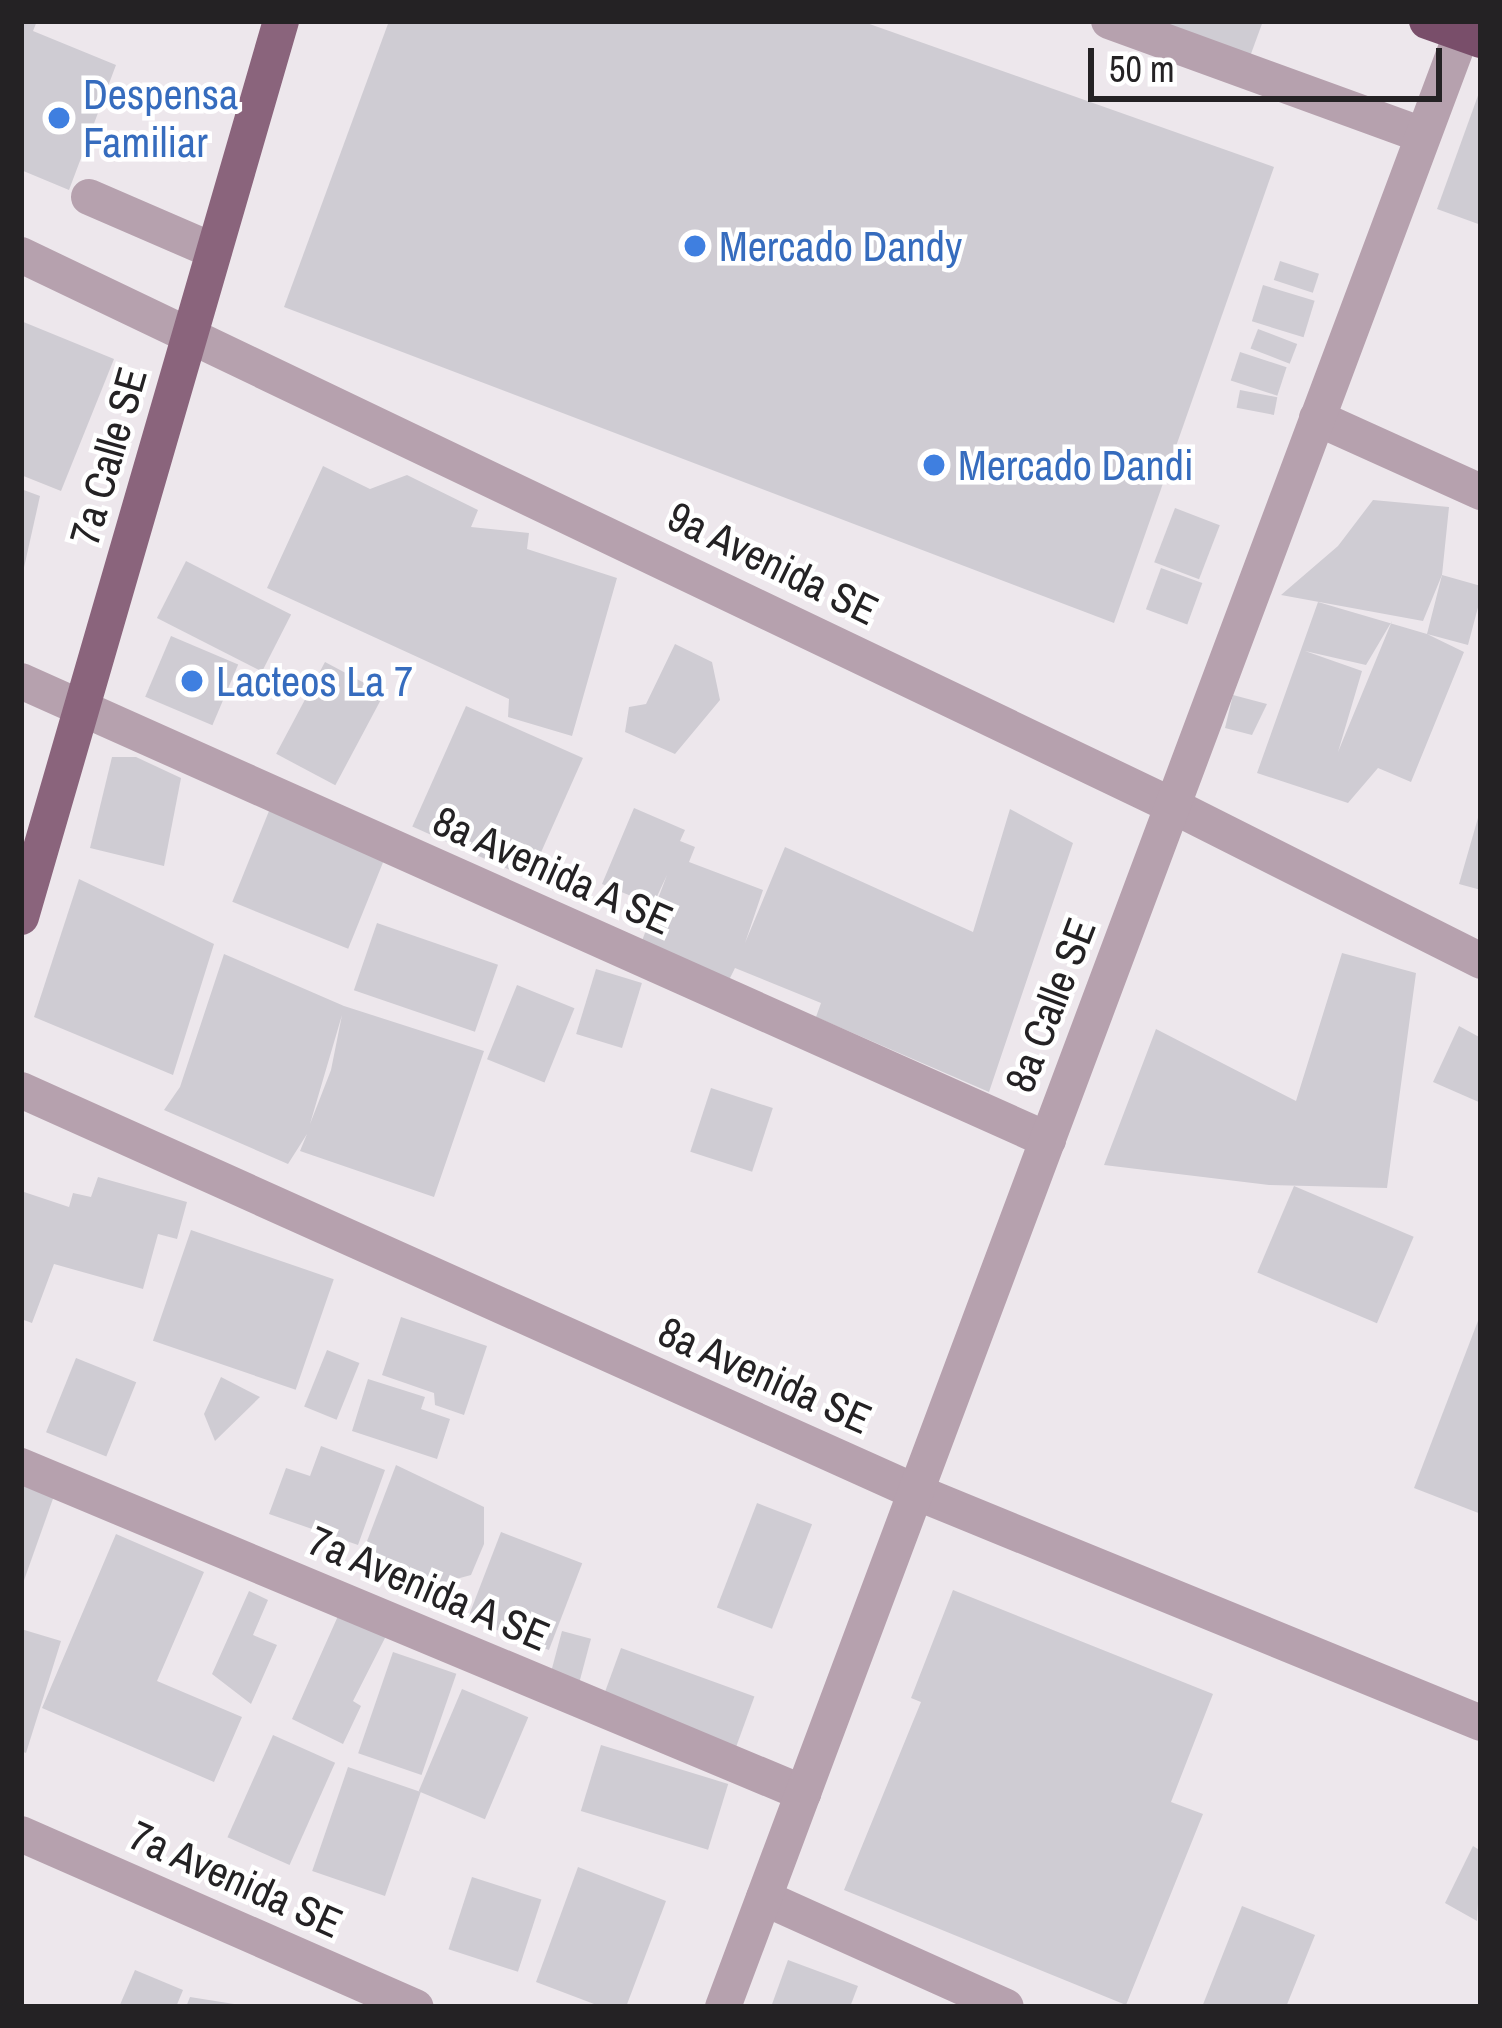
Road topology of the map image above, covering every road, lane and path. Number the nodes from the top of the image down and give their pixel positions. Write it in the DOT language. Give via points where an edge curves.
graph roads {
  1 [pos="281,21"];
  2 [pos="1109,21"];
  3 [pos="1457,32"];
  4 [pos="1424,135"];
  5 [pos="89,197"];
  6 [pos="214,251"];
  7 [pos="21,255"];
  8 [pos="190,333"];
  9 [pos="1318,418"];
  10 [pos="1481,492"];
  11 [pos="21,681"];
  12 [pos="82,708"];
  13 [pos="1173,806"];
  14 [pos="21,917"];
  15 [pos="1481,961"];
  16 [pos="21,1090"];
  17 [pos="1048,1140"];
  18 [pos="21,1466"];
  19 [pos="916,1492"];
  20 [pos="1481,1723"];
  21 [pos="803,1793"];
  22 [pos="21,1834"];
  23 [pos="764,1898"];
  24 [pos="416,2007"];
  25 [pos="723,2007"];
  26 [pos="1006,2007"];
  1 -- 6 [label="main road, 7a Calle SE"];
  2 -- 4 [label="street"];
  3 -- 4 [label="street, 8a Calle SE"];
  4 -- 9 [label="street, 8a Calle SE"];
  5 -- 6 [label="street"];
  6 -- 8 [label="main road, 7a Calle SE"];
  7 -- 8 [label="street, 9a Avenida SE"];
  8 -- 12 [label="main road, 7a Calle SE"];
  8 -- 13 [label="street, 9a Avenida SE"];
  9 -- 10 [label="street"];
  9 -- 13 [label="street, 8a Calle SE"];
  11 -- 12 [label="street, 8a Avenida A SE"];
  12 -- 14 [label="main road, 7a Calle SE"];
  12 -- 17 [label="street, 8a Avenida A SE"];
  13 -- 15 [label="street, 9a Avenida SE"];
  13 -- 17 [label="street, 8a Calle SE"];
  16 -- 19 [label="street, 8a Avenida SE"];
  17 -- 19 [label="street, 8a Calle SE"];
  18 -- 21 [label="street, 7a Avenida A SE"];
  19 -- 20 [label="street, 8a Avenida SE"];
  19 -- 21 [label="street, 8a Calle SE"];
  21 -- 23 [label="street, 8a Calle SE"];
  22 -- 24 [label="street, 7a Avenida SE"];
  23 -- 25 [label="street, 8a Calle SE"];
  23 -- 26 [label="street"];
}
